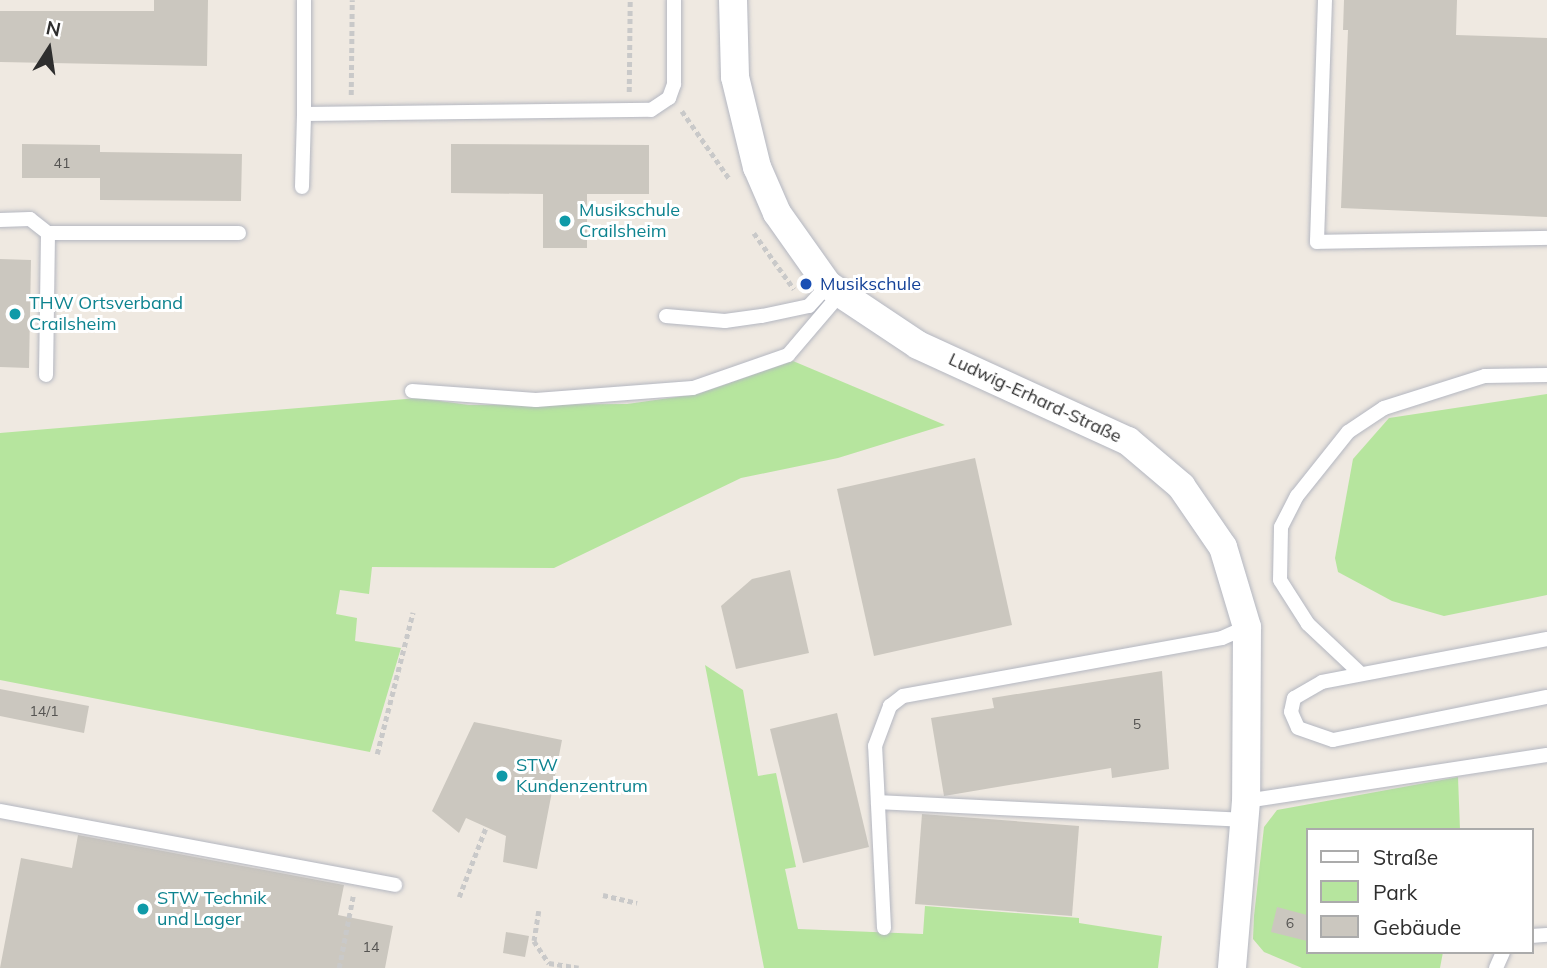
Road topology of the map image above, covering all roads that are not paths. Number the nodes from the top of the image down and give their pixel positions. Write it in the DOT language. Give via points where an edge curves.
graph roads {
  1 [pos="304,0"];
  2 [pos="674,0"];
  3 [pos="733,0"];
  4 [pos="1325,0"];
  5 [pos="304,114"];
  6 [pos="302,187"];
  7 [pos="0,220"];
  8 [pos="48,233"];
  9 [pos="239,233"];
  10 [pos="1547,238"];
  11 [pos="833,290"];
  12 [pos="666,316"];
  13 [pos="46,375"];
  14 [pos="1547,375"];
  15 [pos="412,391"];
  16 [pos="1247,627"];
  17 [pos="1547,639"];
  18 [pos="1361,674"];
  19 [pos="1547,697"];
  20 [pos="1547,755"];
  21 [pos="878,802"];
  22 [pos="0,811"];
  23 [pos="1246,811"];
  24 [pos="395,885"];
  25 [pos="884,928"];
  26 [pos="1232,968"];
  1 -- 5 [label="lane"];
  2 -- 5 [label="lane" via="674,84 669,98 651,110"];
  3 -- 11 [label="street, Ludwig-Erhard-Straße" via="736,77 757,167 777,213"];
  4 -- 10 [label="lane" via="1317,242"];
  5 -- 6 [label="lane"];
  7 -- 8 [label="lane" via="30,219"];
  8 -- 9 [label="lane"];
  8 -- 13 [label="lane"];
  11 -- 12 [label="lane" via="809,306 725,321"];
  11 -- 15 [label="lane" via="788,355 693,388 536,400"];
  11 -- 16 [label="street, Ludwig-Erhard-Straße" via="918,345 1095,423 1156,462 1205,517 1223,547"];
  14 -- 18 [label="lane" via="1485,376 1384,408 1348,432 1297,496 1281,527 1280,580 1308,624"];
  16 -- 21 [label="lane" via="1222,638 903,696 880,724"];
  16 -- 23 [label="street, Ludwig-Erhard-Straße"];
  17 -- 18 [label="lane"];
  18 -- 19 [label="lane" via="1306,687 1294,698 1291,712 1298,729 1313,737 1355,737"];
  20 -- 23 [label="lane"];
  21 -- 23 [label="lane"];
  21 -- 25 [label="lane"];
  22 -- 24 [label="lane"];
  23 -- 26 [label="street, Ludwig-Erhard-Straße"];
}
